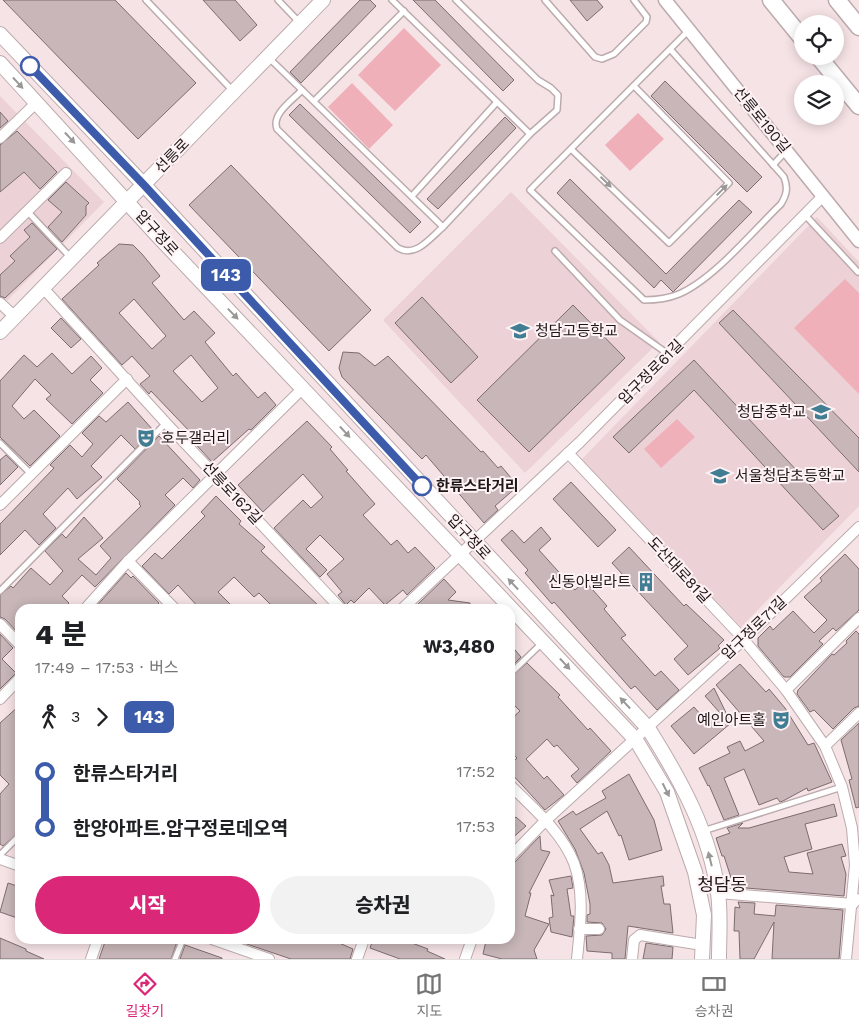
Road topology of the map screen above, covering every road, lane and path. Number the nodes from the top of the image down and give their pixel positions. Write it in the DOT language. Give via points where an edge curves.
graph roads {
  1 [pos="146,0"];
  2 [pos="278,0"];
  3 [pos="323,0"];
  4 [pos="392,0"];
  5 [pos="456,0"];
  6 [pos="545,0"];
  7 [pos="634,0"];
  8 [pos="665,0"];
  9 [pos="771,0"];
  10 [pos="837,0"];
  11 [pos="404,11"];
  12 [pos="301,23"];
  13 [pos="859,27"];
  14 [pos="794,28"];
  15 [pos="689,30"];
  16 [pos="0,34"];
  17 [pos="670,49"];
  18 [pos="268,57"];
  19 [pos="0,63"];
  20 [pos="825,65"];
  21 [pos="634,86"];
  22 [pos="302,90"];
  23 [pos="234,92"];
  24 [pos="314,102"];
  25 [pos="497,102"];
  26 [pos="36,103"];
  27 [pos="859,106"];
  28 [pos="530,134"];
  29 [pos="0,138"];
  30 [pos="571,148"];
  31 [pos="786,151"];
  32 [pos="773,165"];
  33 [pos="66,173"];
  34 [pos="144,185"];
  35 [pos="412,196"];
  36 [pos="823,196"];
  37 [pos="128,201"];
  38 [pos="27,211"];
  39 [pos="804,215"];
  40 [pos="442,227"];
  41 [pos="0,238"];
  42 [pos="859,241"];
  43 [pos="555,251"];
  44 [pos="71,258"];
  45 [pos="858,272"];
  46 [pos="44,289"];
  47 [pos="0,303"];
  48 [pos="15,317"];
  49 [pos="0,332"];
  50 [pos="668,354"];
  51 [pos="127,379"];
  52 [pos="303,388"];
  53 [pos="166,423"];
  54 [pos="0,443"];
  55 [pos="568,454"];
  56 [pos="31,474"];
  57 [pos="215,475"];
  58 [pos="0,505"];
  59 [pos="859,527"];
  60 [pos="474,542"];
  61 [pos="460,554"];
  62 [pos="128,561"];
  63 [pos="0,591"];
  64 [pos="89,604"];
  65 [pos="170,604"];
  66 [pos="336,604"];
  67 [pos="407,604"];
  68 [pos="509,604"];
  69 [pos="515,610"];
  70 [pos="859,618"];
  71 [pos="0,624"];
  72 [pos="15,639"];
  73 [pos="544,640"];
  74 [pos="742,640"];
  75 [pos="515,669"];
  76 [pos="15,683"];
  77 [pos="786,690"];
  78 [pos="0,699"];
  79 [pos="859,713"];
  80 [pos="648,728"];
  81 [pos="636,740"];
  82 [pos="825,746"];
  83 [pos="842,787"];
  84 [pos="515,790"];
  85 [pos="545,821"];
  86 [pos="703,831"];
  87 [pos="15,840"];
  88 [pos="515,852"];
  89 [pos="0,857"];
  90 [pos="15,864"];
  91 [pos="718,893"];
  92 [pos="856,901"];
  93 [pos="580,928"];
  94 [pos="599,929"];
  95 [pos="96,944"];
  96 [pos="180,944"];
  97 [pos="226,944"];
  98 [pos="360,944"];
  99 [pos="470,944"];
  100 [pos="702,952"];
  101 [pos="91,959"];
  102 [pos="175,959"];
  103 [pos="269,959"];
  104 [pos="357,959"];
  105 [pos="465,959"];
  106 [pos="577,959"];
  107 [pos="632,959"];
  108 [pos="719,959"];
  109 [pos="846,959"];
  1 -- 23 [label="lane"];
  2 -- 12 [label="lane"];
  3 -- 12 [label="main road, 선릉로"];
  4 -- 11 [label="lane"];
  5 -- 28 [label="lane" via="538,80 558,95 557,110"];
  6 -- 7 [label="lane" via="595,57 602,60 614,54 646,22 647,16"];
  8 -- 15 [label="street, 선릉로190길"];
  9 -- 14 [label="highway"];
  10 -- 13 [label="highway"];
  11 -- 24 [label="lane"];
  11 -- 25 [label="lane"];
  12 -- 18 [label="main road, 선릉로"];
  15 -- 17 [label="lane"];
  15 -- 31 [label="street, 선릉로190길"];
  16 -- 34 [label="main road, 압구정로"];
  17 -- 21 [label="lane"];
  17 -- 32 [label="lane"];
  18 -- 22 [label="lane"];
  18 -- 23 [label="main road, 선릉로"];
  19 -- 26 [label="main road, 압구정로, one-way"];
  20 -- 27 [label="highway"];
  21 -- 30 [label="lane"];
  30 -- 21 [label="lane, one-way" via="669,243 729,183"];
  22 -- 24 [label="lane"];
  22 -- 40 [label="lane" via="277,117 277,129 398,248 414,250"];
  23 -- 34 [label="main road, 선릉로"];
  24 -- 35 [label="lane"];
  25 -- 28 [label="lane"];
  25 -- 35 [label="lane"];
  26 -- 29 [label="street"];
  26 -- 37 [label="main road, 압구정로, one-way"];
  28 -- 40 [label="lane"];
  30 -- 32 [label="lane" via="530,190 644,300 662,300 691,288 781,204 787,186"];
  31 -- 32 [label="lane"];
  31 -- 36 [label="street, 선릉로190길"];
  33 -- 38 [label="street"];
  34 -- 37 [label="main road, 선릉로"];
  34 -- 60 [label="main road, 압구정로"];
  35 -- 40 [label="lane"];
  36 -- 39 [label="street, 압구정로61길"];
  36 -- 42 [label="street, 선릉로190길"];
  37 -- 44 [label="main road, 선릉로"];
  37 -- 52 [label="main road, 압구정로, one-way"];
  38 -- 41 [label="street"];
  38 -- 44 [label="lane"];
  39 -- 45 [label="lane"];
  39 -- 50 [label="street, 압구정로61길"];
  43 -- 50 [label="lane" via="620,320"];
  44 -- 46 [label="main road, 선릉로"];
  46 -- 48 [label="main road, 선릉로"];
  46 -- 51 [label="street, 선릉로162길"];
  47 -- 48 [label="street"];
  48 -- 49 [label="main road, 선릉로"];
  50 -- 55 [label="street, 압구정로61길"];
  51 -- 53 [label="street, 선릉로162길"];
  51 -- 56 [label="street"];
  52 -- 57 [label="street"];
  52 -- 61 [label="main road, 압구정로, one-way"];
  53 -- 57 [label="street, 선릉로162길"];
  53 -- 63 [label="lane"];
  54 -- 56 [label="lane"];
  55 -- 60 [label="street, 압구정로61길"];
  55 -- 74 [label="street, 도산대로81길"];
  56 -- 58 [label="street"];
  57 -- 62 [label="street"];
  57 -- 66 [label="street, 선릉로162길"];
  59 -- 74 [label="street, 압구정로71길"];
  60 -- 61 [label="street, 압구정로61길"];
  80 -- 60 [label="main road, 압구정로, one-way"];
  61 -- 67 [label="street, 압구정로61길"];
  61 -- 68 [label="main road, 압구정로"];
  62 -- 64 [label="street"];
  62 -- 65 [label="street"];
  69 -- 73 [label="main road, 압구정로"];
  70 -- 77 [label="street"];
  71 -- 72 [label="street"];
  73 -- 75 [label="lane"];
  73 -- 81 [label="main road, 압구정로, one-way"];
  74 -- 77 [label="street, 도산대로81길"];
  74 -- 80 [label="street, 압구정로71길"];
  76 -- 78 [label="street"];
  77 -- 82 [label="street, 도산대로81길"];
  79 -- 82 [label="street"];
  80 -- 81 [label="street, 압구정로71길"];
  80 -- 86 [label="main road, 압구정로" via="680,779"];
  81 -- 85 [label="street, 압구정로71길"];
  81 -- 100 [label="main road, 압구정로, one-way" via="667,792 683,832 704,915"];
  82 -- 83 [label="street, 도산대로81길"];
  83 -- 86 [label="lane"];
  83 -- 92 [label="street, 도산대로81길" via="852,828"];
  84 -- 85 [label="street"];
  85 -- 88 [label="street, 압구정로71길"];
  85 -- 93 [label="street" via="574,862 581,910"];
  91 -- 86 [label="main road, 압구정로, one-way"];
  87 -- 89 [label="lane"];
  89 -- 90 [label="street"];
  91 -- 92 [label="street"];
  91 -- 108 [label="main road, 압구정로"];
  92 -- 109 [label="street, 도산대로81길"];
  93 -- 94 [label="street"];
  93 -- 106 [label="street"];
  95 -- 101 [label="street"];
  96 -- 102 [label="lane"];
  97 -- 103 [label="street"];
  98 -- 104 [label="street"];
  99 -- 105 [label="street"];
  100 -- 107 [label="street" via="640,935 634,940"];
}
